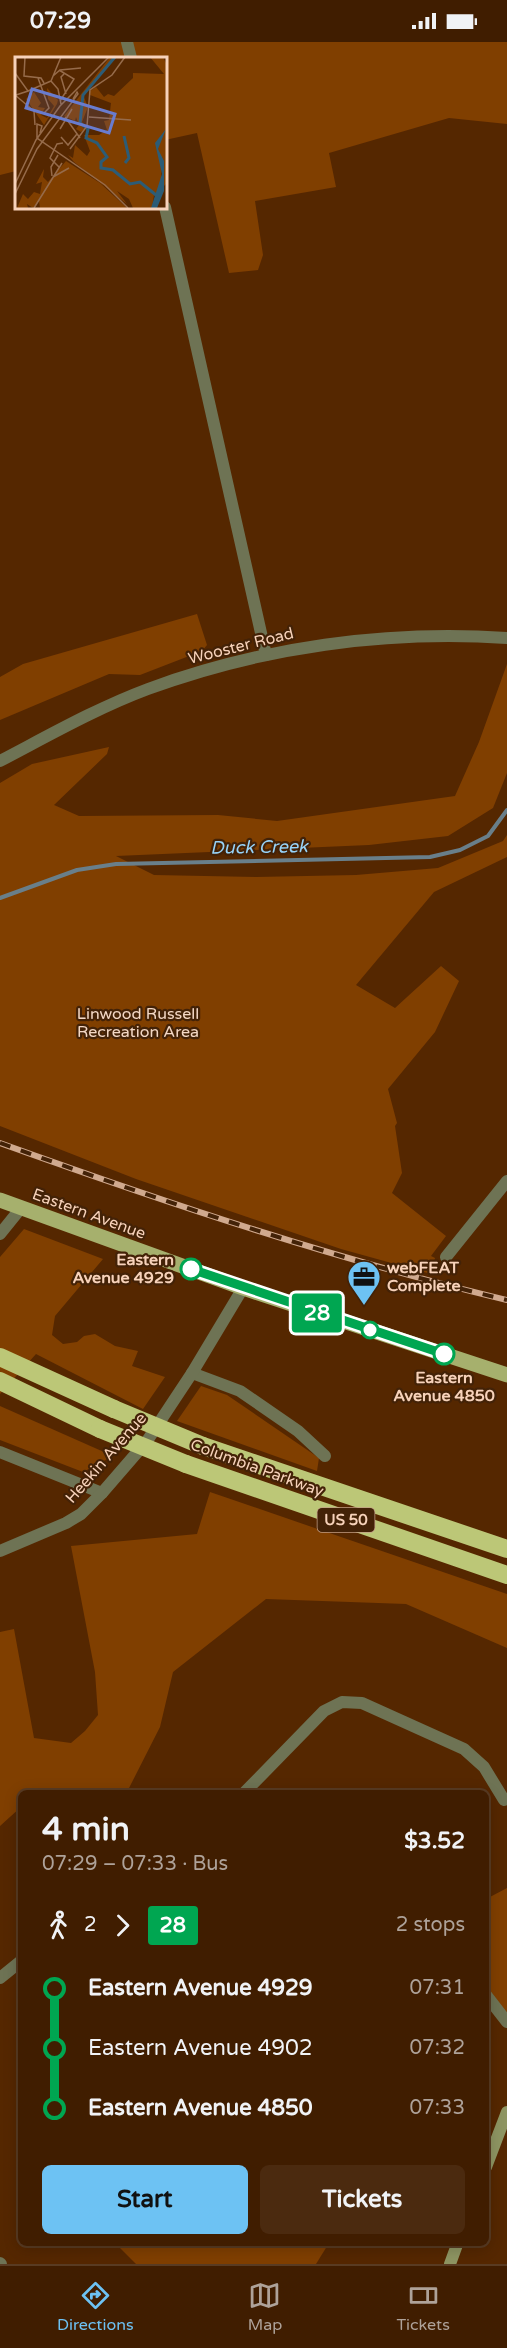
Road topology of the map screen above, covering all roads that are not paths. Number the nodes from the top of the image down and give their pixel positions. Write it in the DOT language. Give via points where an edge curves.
graph roads {
  1 [pos="127,42"];
  2 [pos="131,57"];
  3 [pos="165,208"];
  4 [pos="507,638"];
  5 [pos="266,655"];
  6 [pos="0,761"];
  7 [pos="507,1181"];
  8 [pos="0,1200"];
  9 [pos="21,1208"];
  10 [pos="0,1234"];
  11 [pos="446,1257"];
  12 [pos="243,1288"];
  13 [pos="0,1357"];
  14 [pos="192,1373"];
  15 [pos="507,1375"];
  16 [pos="0,1381"];
  17 [pos="0,1452"];
  18 [pos="325,1456"];
  19 [pos="102,1493"];
  20 [pos="507,1549"];
  21 [pos="0,1551"];
  22 [pos="507,1575"];
  23 [pos="246,1790"];
  24 [pos="504,1800"];
  25 [pos="18,1963"];
  26 [pos="0,1978"];
  27 [pos="489,1999"];
  28 [pos="507,2022"];
  29 [pos="507,2112"];
  30 [pos="489,2159"];
  31 [pos="457,2246"];
  32 [pos="450,2264"];
  1 -- 2 [label="street"];
  3 -- 5 [label="street"];
  4 -- 5 [label="street, Wooster Road" via="369,639"];
  5 -- 6 [label="street, Wooster Road" via="145,690"];
  7 -- 11 [label="street"];
  8 -- 9 [label="main road, Eastern Avenue"];
  9 -- 10 [label="street"];
  9 -- 12 [label="main road, Eastern Avenue"];
  12 -- 14 [label="street, Heekin Avenue"];
  12 -- 15 [label="main road, Eastern Avenue"];
  13 -- 20 [label="highway, Columbia Parkway / US 50, bridge" via="203,1446"];
  14 -- 18 [label="street" via="240,1391 298,1431"];
  14 -- 19 [label="street, Heekin Avenue" via="147,1441"];
  16 -- 22 [label="highway, Columbia Parkway / US 50, bridge" via="100,1429 186,1464"];
  17 -- 19 [label="street"];
  19 -- 21 [label="street, Heekin Avenue" via="66,1523"];
  23 -- 24 [label="street" via="324,1711 352,1701 464,1749 484,1767"];
  25 -- 26 [label="street"];
  27 -- 28 [label="street"];
  29 -- 30 [label="main road"];
  31 -- 32 [label="main road"];
}
